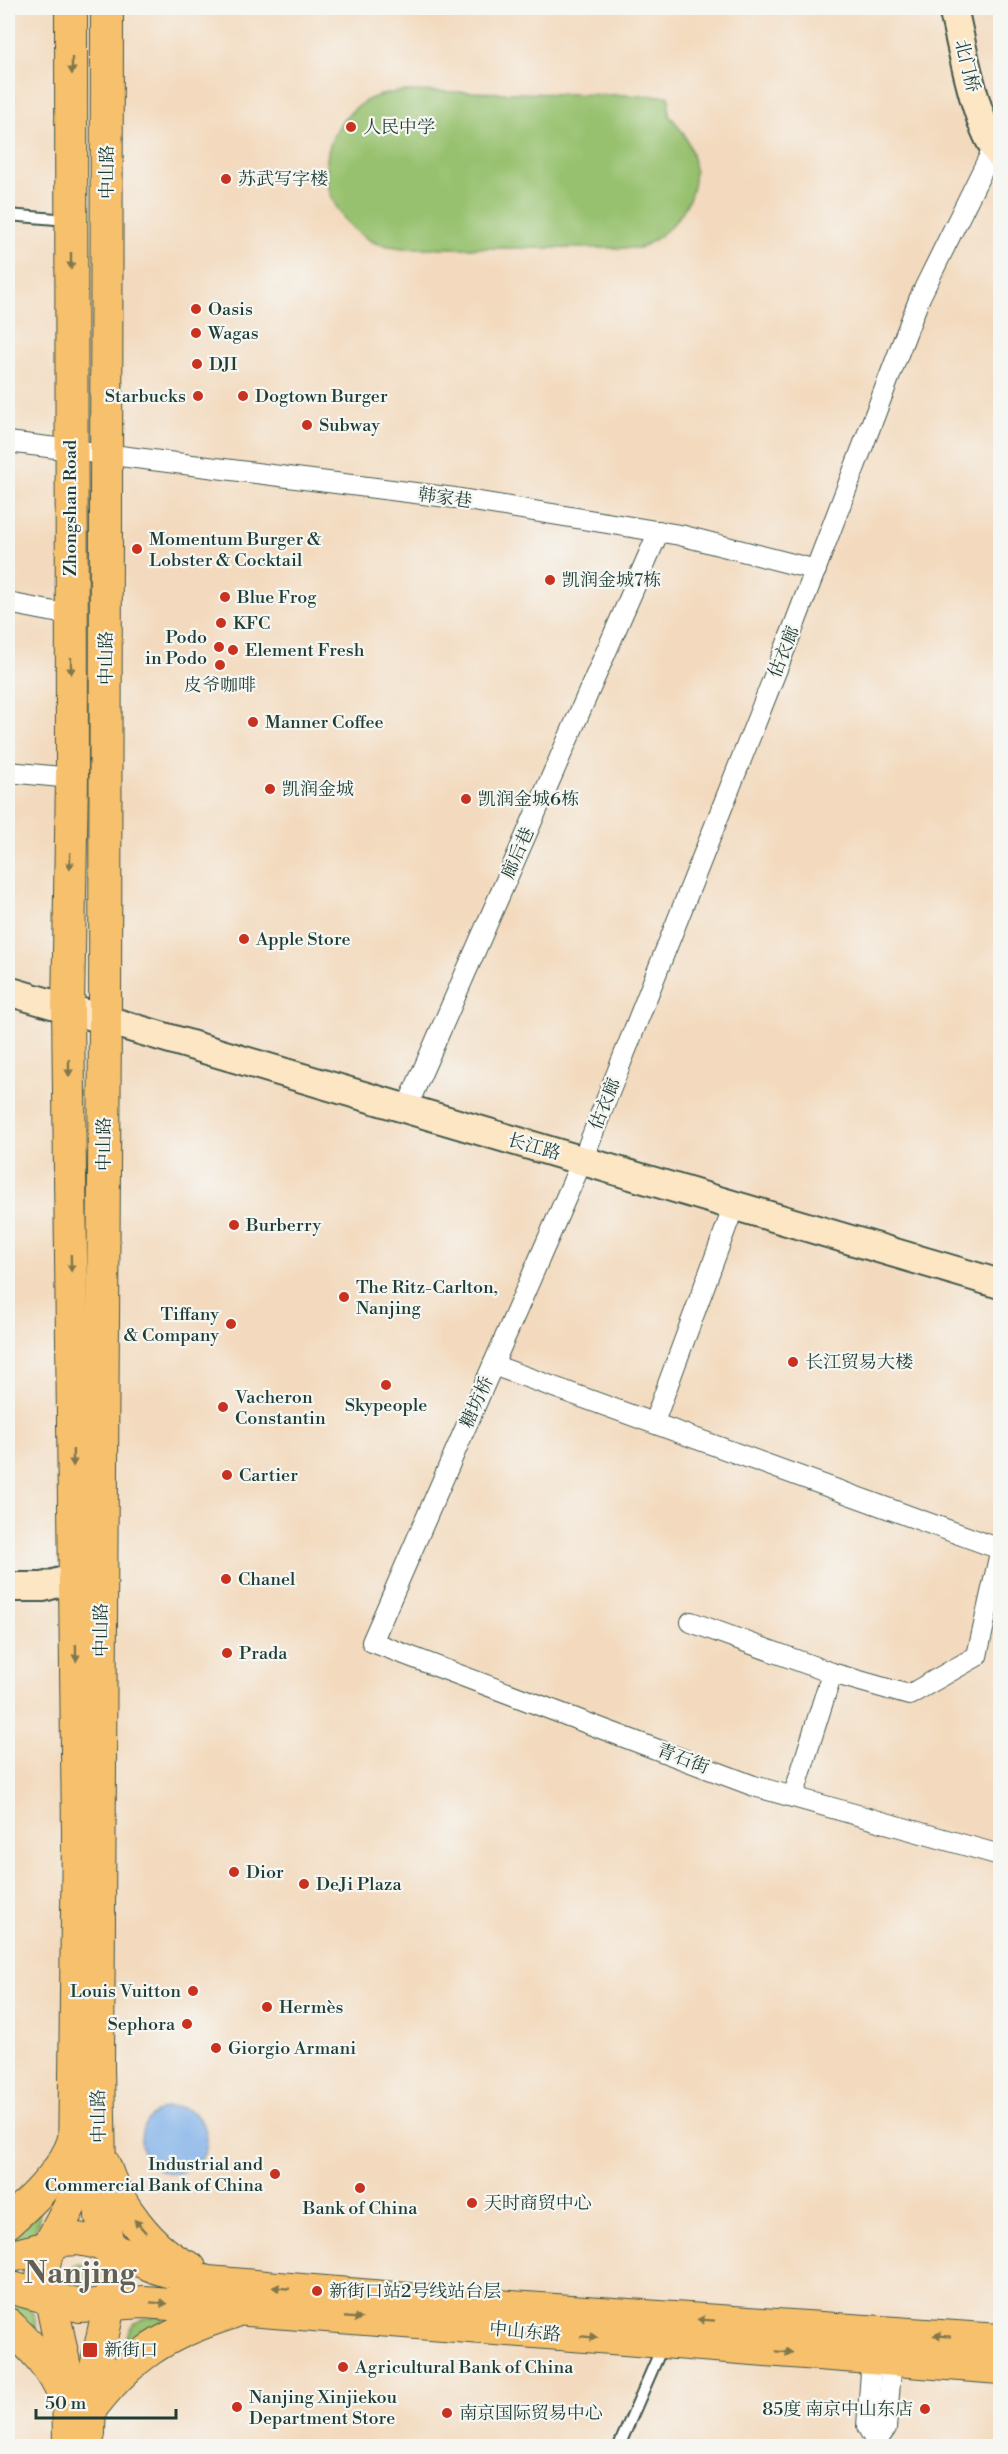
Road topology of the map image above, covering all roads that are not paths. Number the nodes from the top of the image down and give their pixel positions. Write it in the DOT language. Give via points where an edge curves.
graph roads {
  1 [pos="71,8"];
  2 [pos="953,8"];
  3 [pos="107,19"];
  4 [pos="107,102"];
  5 [pos="107,137"];
  6 [pos="997,151"];
  7 [pos="107,172"];
  8 [pos="8,215"];
  9 [pos="107,219"];
  10 [pos="71,220"];
  11 [pos="107,255"];
  12 [pos="8,442"];
  13 [pos="71,450"];
  14 [pos="106,455"];
  15 [pos="659,531"];
  16 [pos="816,570"];
  17 [pos="8,603"];
  18 [pos="70,615"];
  19 [pos="8,772"];
  20 [pos="72,778"];
  21 [pos="8,991"];
  22 [pos="68,1010"];
  23 [pos="105,1020"];
  24 [pos="406,1109"];
  25 [pos="582,1161"];
  26 [pos="734,1206"];
  27 [pos="1000,1284"];
  28 [pos="493,1365"];
  29 [pos="654,1422"];
  30 [pos="1000,1551"];
  31 [pos="8,1569"];
  32 [pos="75,1578"];
  33 [pos="8,1587"];
  34 [pos="691,1622"];
  35 [pos="372,1642"];
  36 [pos="832,1673"];
  37 [pos="793,1797"];
  38 [pos="1000,1855"];
  39 [pos="99,1958"];
  40 [pos="87,2138"];
  41 [pos="8,2222"];
  42 [pos="48,2247"];
  43 [pos="110,2249"];
  44 [pos="8,2257"];
  45 [pos="8,2287"];
  46 [pos="243,2297"];
  47 [pos="51,2300"];
  48 [pos="110,2305"];
  49 [pos="8,2324"];
  50 [pos="1000,2340"];
  51 [pos="664,2343"];
  52 [pos="882,2359"];
  53 [pos="1000,2368"];
  54 [pos="84,2423"];
  55 [pos="876,2444"];
  56 [pos="69,2446"];
  57 [pos="620,2446"];
  1 -- 10 [label="main road, Zhongshan Road, one-way"];
  2 -- 6 [label="main road, 北门桥" via="980,113"];
  3 -- 4 [label="main road"];
  4 -- 5 [label="lane"];
  5 -- 7 [label="main road, 中山路"];
  6 -- 16 [label="street, 估衣廊" via="920,297"];
  7 -- 9 [label="lane"];
  8 -- 10 [label="lane"];
  9 -- 11 [label="main road, 中山路"];
  10 -- 13 [label="main road, Zhongshan Road, one-way"];
  11 -- 14 [label="lane"];
  12 -- 13 [label="street, 韩家巷"];
  13 -- 14 [label="street, 韩家巷"];
  13 -- 18 [label="main road, Zhongshan Road"];
  14 -- 15 [label="street, 韩家巷" via="455,498"];
  14 -- 23 [label="main road, 中山路"];
  14 -- 39 [label="lane"];
  15 -- 16 [label="street, 韩家巷"];
  15 -- 24 [label="street, 廊后巷"];
  16 -- 25 [label="street, 估衣廊"];
  17 -- 18 [label="street"];
  18 -- 20 [label="main road, Zhongshan Road, one-way"];
  19 -- 20 [label="street"];
  20 -- 22 [label="main road, Zhongshan Road, one-way"];
  21 -- 22 [label="main road, 长江路"];
  22 -- 23 [label="main road, 长江路"];
  22 -- 32 [label="main road, 中山路, one-way"];
  23 -- 24 [label="main road, 长江路"];
  23 -- 39 [label="main road, 中山路"];
  24 -- 25 [label="main road, 长江路"];
  25 -- 26 [label="main road, 长江路"];
  25 -- 28 [label="street, 糖坊桥"];
  26 -- 27 [label="main road, 长江路"];
  26 -- 29 [label="street"];
  28 -- 29 [label="street"];
  28 -- 35 [label="street, 糖坊桥"];
  29 -- 30 [label="street"];
  30 -- 36 [label="street" via="977,1656 909,1695"];
  31 -- 32 [label="main road" via="44,1568"];
  32 -- 33 [label="main road" via="43,1587"];
  32 -- 40 [label="main road, 中山路, one-way"];
  34 -- 36 [label="street"];
  35 -- 38 [label="street, 青石街" via="754,1786"];
  36 -- 37 [label="street"];
  39 -- 40 [label="lane"];
  40 -- 41 [label="main road" via="70,2151"];
  40 -- 42 [label="main road, 中山路" via="73,2200"];
  40 -- 43 [label="lane"];
  46 -- 40 [label="main road, one-way" via="215,2278 177,2262 137,2225 113,2190 102,2159"];
  42 -- 43 [label="main road, 中山东路" via="78,2239"];
  42 -- 44 [label="main road"];
  42 -- 47 [label="main road, 中山路" via="42,2275"];
  43 -- 46 [label="main road, 中山东路"];
  43 -- 48 [label="lane" via="114,2264"];
  45 -- 47 [label="main road, 中山东路"];
  48 -- 46 [label="main road, 中山东路, one-way"];
  50 -- 46 [label="main road, 中山东路, one-way" via="467,2304"];
  46 -- 51 [label="main road, 中山东路, one-way"];
  46 -- 54 [label="main road" via="156,2344 117,2377"];
  47 -- 48 [label="main road, 中山东路" via="80,2306"];
  47 -- 54 [label="main road, 中山路" via="68,2382"];
  48 -- 54 [label="lane"];
  49 -- 54 [label="main road" via="41,2358"];
  51 -- 52 [label="main road, 中山东路, one-way"];
  51 -- 57 [label="lane"];
  52 -- 53 [label="main road, 中山东路"];
  52 -- 55 [label="street" via="867,2426"];
  54 -- 56 [label="main road, 中山路"];
}
